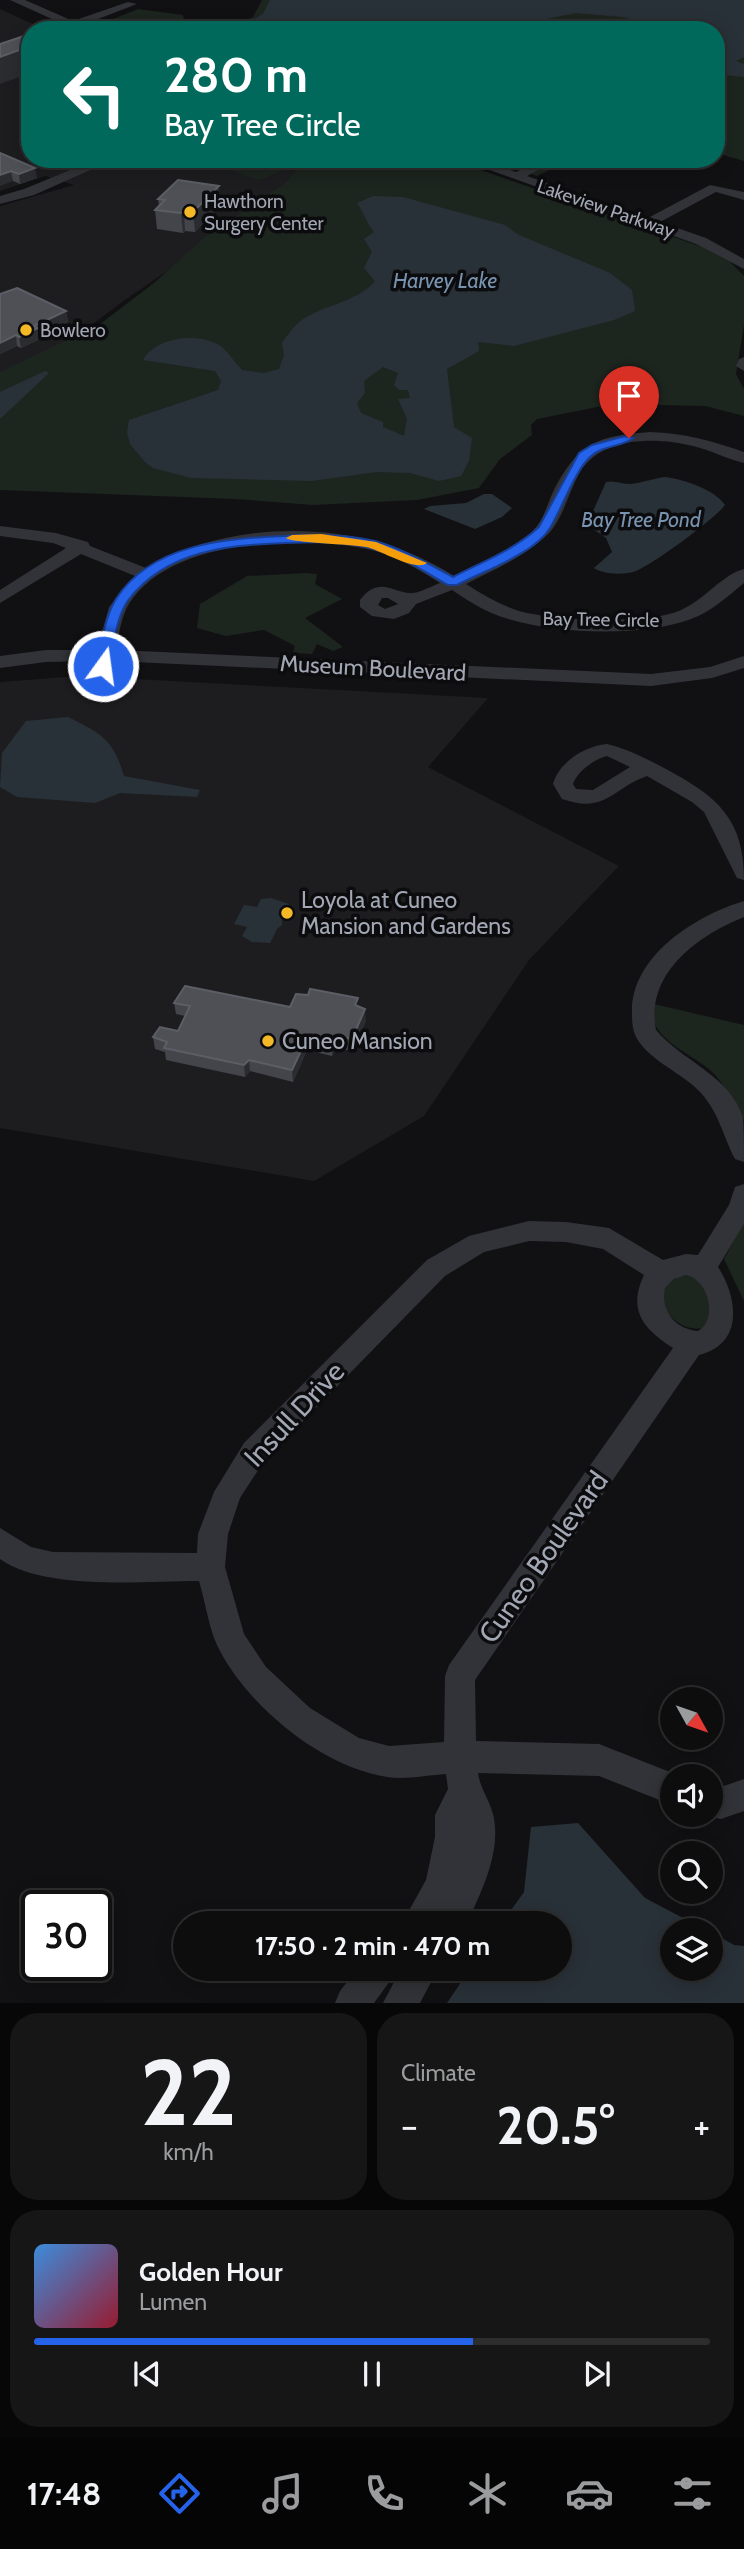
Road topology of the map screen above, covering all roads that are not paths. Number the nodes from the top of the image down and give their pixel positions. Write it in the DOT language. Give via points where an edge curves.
graph roads {
  1 [pos="15,0"];
  2 [pos="134,2"];
  3 [pos="0,4"];
  4 [pos="39,21"];
  5 [pos="62,21"];
  6 [pos="92,21"];
  7 [pos="87,168"];
  8 [pos="490,168"];
  9 [pos="534,168"];
  10 [pos="516,177"];
  11 [pos="744,196"];
  12 [pos="0,200"];
  13 [pos="648,223"];
  14 [pos="744,265"];
  15 [pos="744,458"];
  16 [pos="0,531"];
  17 [pos="82,546"];
  18 [pos="146,574"];
  19 [pos="744,574"];
  20 [pos="452,582"];
  21 [pos="0,598"];
  22 [pos="407,601"];
  23 [pos="104,660"];
  24 [pos="0,662"];
  25 [pos="744,662"];
  26 [pos="0,673"];
  27 [pos="744,676"];
  28 [pos="646,769"];
  29 [pos="744,873"];
  30 [pos="744,909"];
  31 [pos="744,1152"];
  32 [pos="744,1194"];
  33 [pos="705,1266"];
  34 [pos="662,1273"];
  35 [pos="741,1325"];
  36 [pos="694,1342"];
  37 [pos="0,1542"];
  38 [pos="210,1567"];
  39 [pos="460,1757"];
  40 [pos="660,1784"];
  41 [pos="464,1792"];
  42 [pos="744,1795"];
  43 [pos="723,1802"];
  44 [pos="426,1911"];
  45 [pos="456,1911"];
  46 [pos="369,1981"];
  47 [pos="414,1981"];
  48 [pos="352,2003"];
  49 [pos="400,2003"];
  1 -- 5 [label="street"];
  2 -- 6 [label="street"];
  3 -- 4 [label="street"];
  7 -- 12 [label="street"];
  8 -- 10 [label="street, Lakeview Parkway"];
  9 -- 10 [label="street"];
  10 -- 13 [label="street, Lakeview Parkway"];
  11 -- 13 [label="street" via="719,188 708,190"];
  13 -- 14 [label="street, Lakeview Parkway" via="719,249"];
  15 -- 20 [label="street" via="678,436 629,438 596,447 583,456 544,529 514,551"];
  16 -- 17 [label="street"];
  17 -- 18 [label="street"];
  17 -- 21 [label="street"];
  18 -- 20 [label="street, Bay Tree Circle" via="192,552 231,541 321,538 372,544 400,553"];
  18 -- 23 [label="street, Bay Tree Circle" via="116,611"];
  19 -- 20 [label="street, Bay Tree Circle" via="686,615 633,623 520,617"];
  20 -- 22 [label="street"];
  23 -- 24 [label="street, Museum Boulevard" via="46,656"];
  23 -- 25 [label="street, Museum Boulevard" via="651,680 712,672"];
  23 -- 26 [label="street, Museum Boulevard"];
  23 -- 27 [label="street, Museum Boulevard" via="595,690 686,688"];
  28 -- 29 [label="street" via="693,791 709,804"];
  30 -- 31 [label="street" via="722,916 683,942 647,986 641,1009 645,1034 695,1073 726,1108"];
  32 -- 33 [label="street" via="741,1208"];
  33 -- 34 [label="street" via="682,1265"];
  33 -- 35 [label="street" via="718,1271 738,1290"];
  34 -- 36 [label="street" via="650,1291 652,1313 668,1332"];
  34 -- 38 [label="street, Insull Drive" via="609,1239 529,1231 478,1243 436,1268 254,1452 228,1492 213,1534"];
  35 -- 36 [label="street" via="719,1339"];
  36 -- 39 [label="street, Cuneo Boulevard" via="460,1676"];
  37 -- 38 [label="street" via="24,1559 53,1566"];
  38 -- 39 [label="street, Insull Drive" via="231,1641 255,1678 299,1719 352,1752 390,1762"];
  39 -- 40 [label="street, Insull Drive" via="599,1760"];
  39 -- 41 [label="street, Cuneo Boulevard"];
  41 -- 44 [label="street, Cuneo Boulevard" via="451,1815 441,1885"];
  41 -- 45 [label="street, Cuneo Boulevard" via="477,1812 478,1840"];
  42 -- 43 [label="street"];
  46 -- 48 [label="street"];
  47 -- 49 [label="street"];
}
